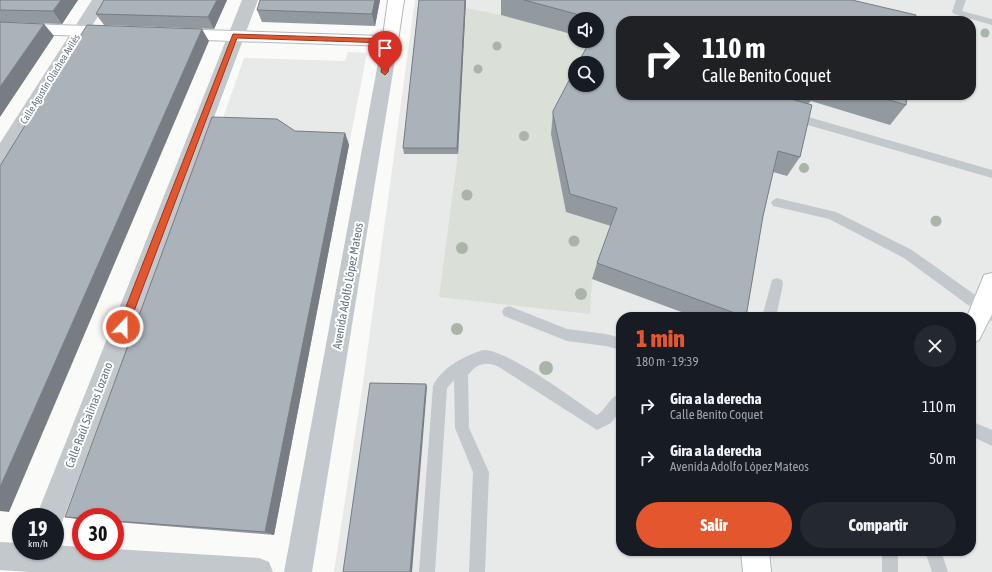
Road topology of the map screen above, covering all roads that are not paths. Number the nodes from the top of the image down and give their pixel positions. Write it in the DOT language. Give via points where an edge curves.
graph roads {
  1 [pos="100,0"];
  2 [pos="250,0"];
  3 [pos="396,0"];
  4 [pos="961,0"];
  5 [pos="971,16"];
  6 [pos="976,17"];
  7 [pos="992,22"];
  8 [pos="0,28"];
  9 [pos="80,31"];
  10 [pos="126,32"];
  11 [pos="157,33"];
  12 [pos="235,36"];
  13 [pos="390,41"];
  14 [pos="777,112"];
  15 [pos="0,158"];
  16 [pos="992,174"];
  17 [pos="777,203"];
  18 [pos="992,282"];
  19 [pos="777,284"];
  20 [pos="509,312"];
  21 [pos="770,312"];
  22 [pos="988,312"];
  23 [pos="976,327"];
  24 [pos="616,343"];
  25 [pos="471,361"];
  26 [pos="616,405"];
  27 [pos="976,430"];
  28 [pos="992,438"];
  29 [pos="53,508"];
  30 [pos="0,556"];
  31 [pos="755,556"];
  32 [pos="935,556"];
  33 [pos="12,557"];
  34 [pos="33,560"];
  35 [pos="940,571"];
  36 [pos="259,572"];
  37 [pos="298,572"];
  38 [pos="427,572"];
  39 [pos="478,572"];
  40 [pos="757,572"];
  1 -- 9 [label="street, Calle Agustín Olachea Avilés"];
  2 -- 12 [label="street, Calle Raúl Salinas Lozano"];
  3 -- 13 [label="street, Avenida Adolfo López Mateos"];
  4 -- 5 [label="lane" via="957,12"];
  6 -- 7 [label="lane"];
  8 -- 9 [label="street"];
  9 -- 10 [label="street"];
  9 -- 15 [label="street, Calle Agustín Olachea Avilés"];
  11 -- 12 [label="street"];
  12 -- 13 [label="street"];
  12 -- 29 [label="street, Calle Raúl Salinas Lozano"];
  13 -- 37 [label="street, Avenida Adolfo López Mateos"];
  14 -- 16 [label="lane"];
  17 -- 22 [label="lane" via="832,215 897,248"];
  18 -- 22 [label="street"];
  19 -- 21 [label="lane"];
  20 -- 24 [label="lane" via="567,335"];
  22 -- 23 [label="street"];
  25 -- 26 [label="lane" via="492,357 504,362 597,423 606,418"];
  25 -- 38 [label="lane" via="454,370 440,386"];
  25 -- 39 [label="lane" via="461,373 462,428 480,472"];
  27 -- 28 [label="lane"];
  30 -- 33 [label="street"];
  31 -- 40 [label="street"];
  32 -- 35 [label="lane"];
  34 -- 36 [label="street"];
}
